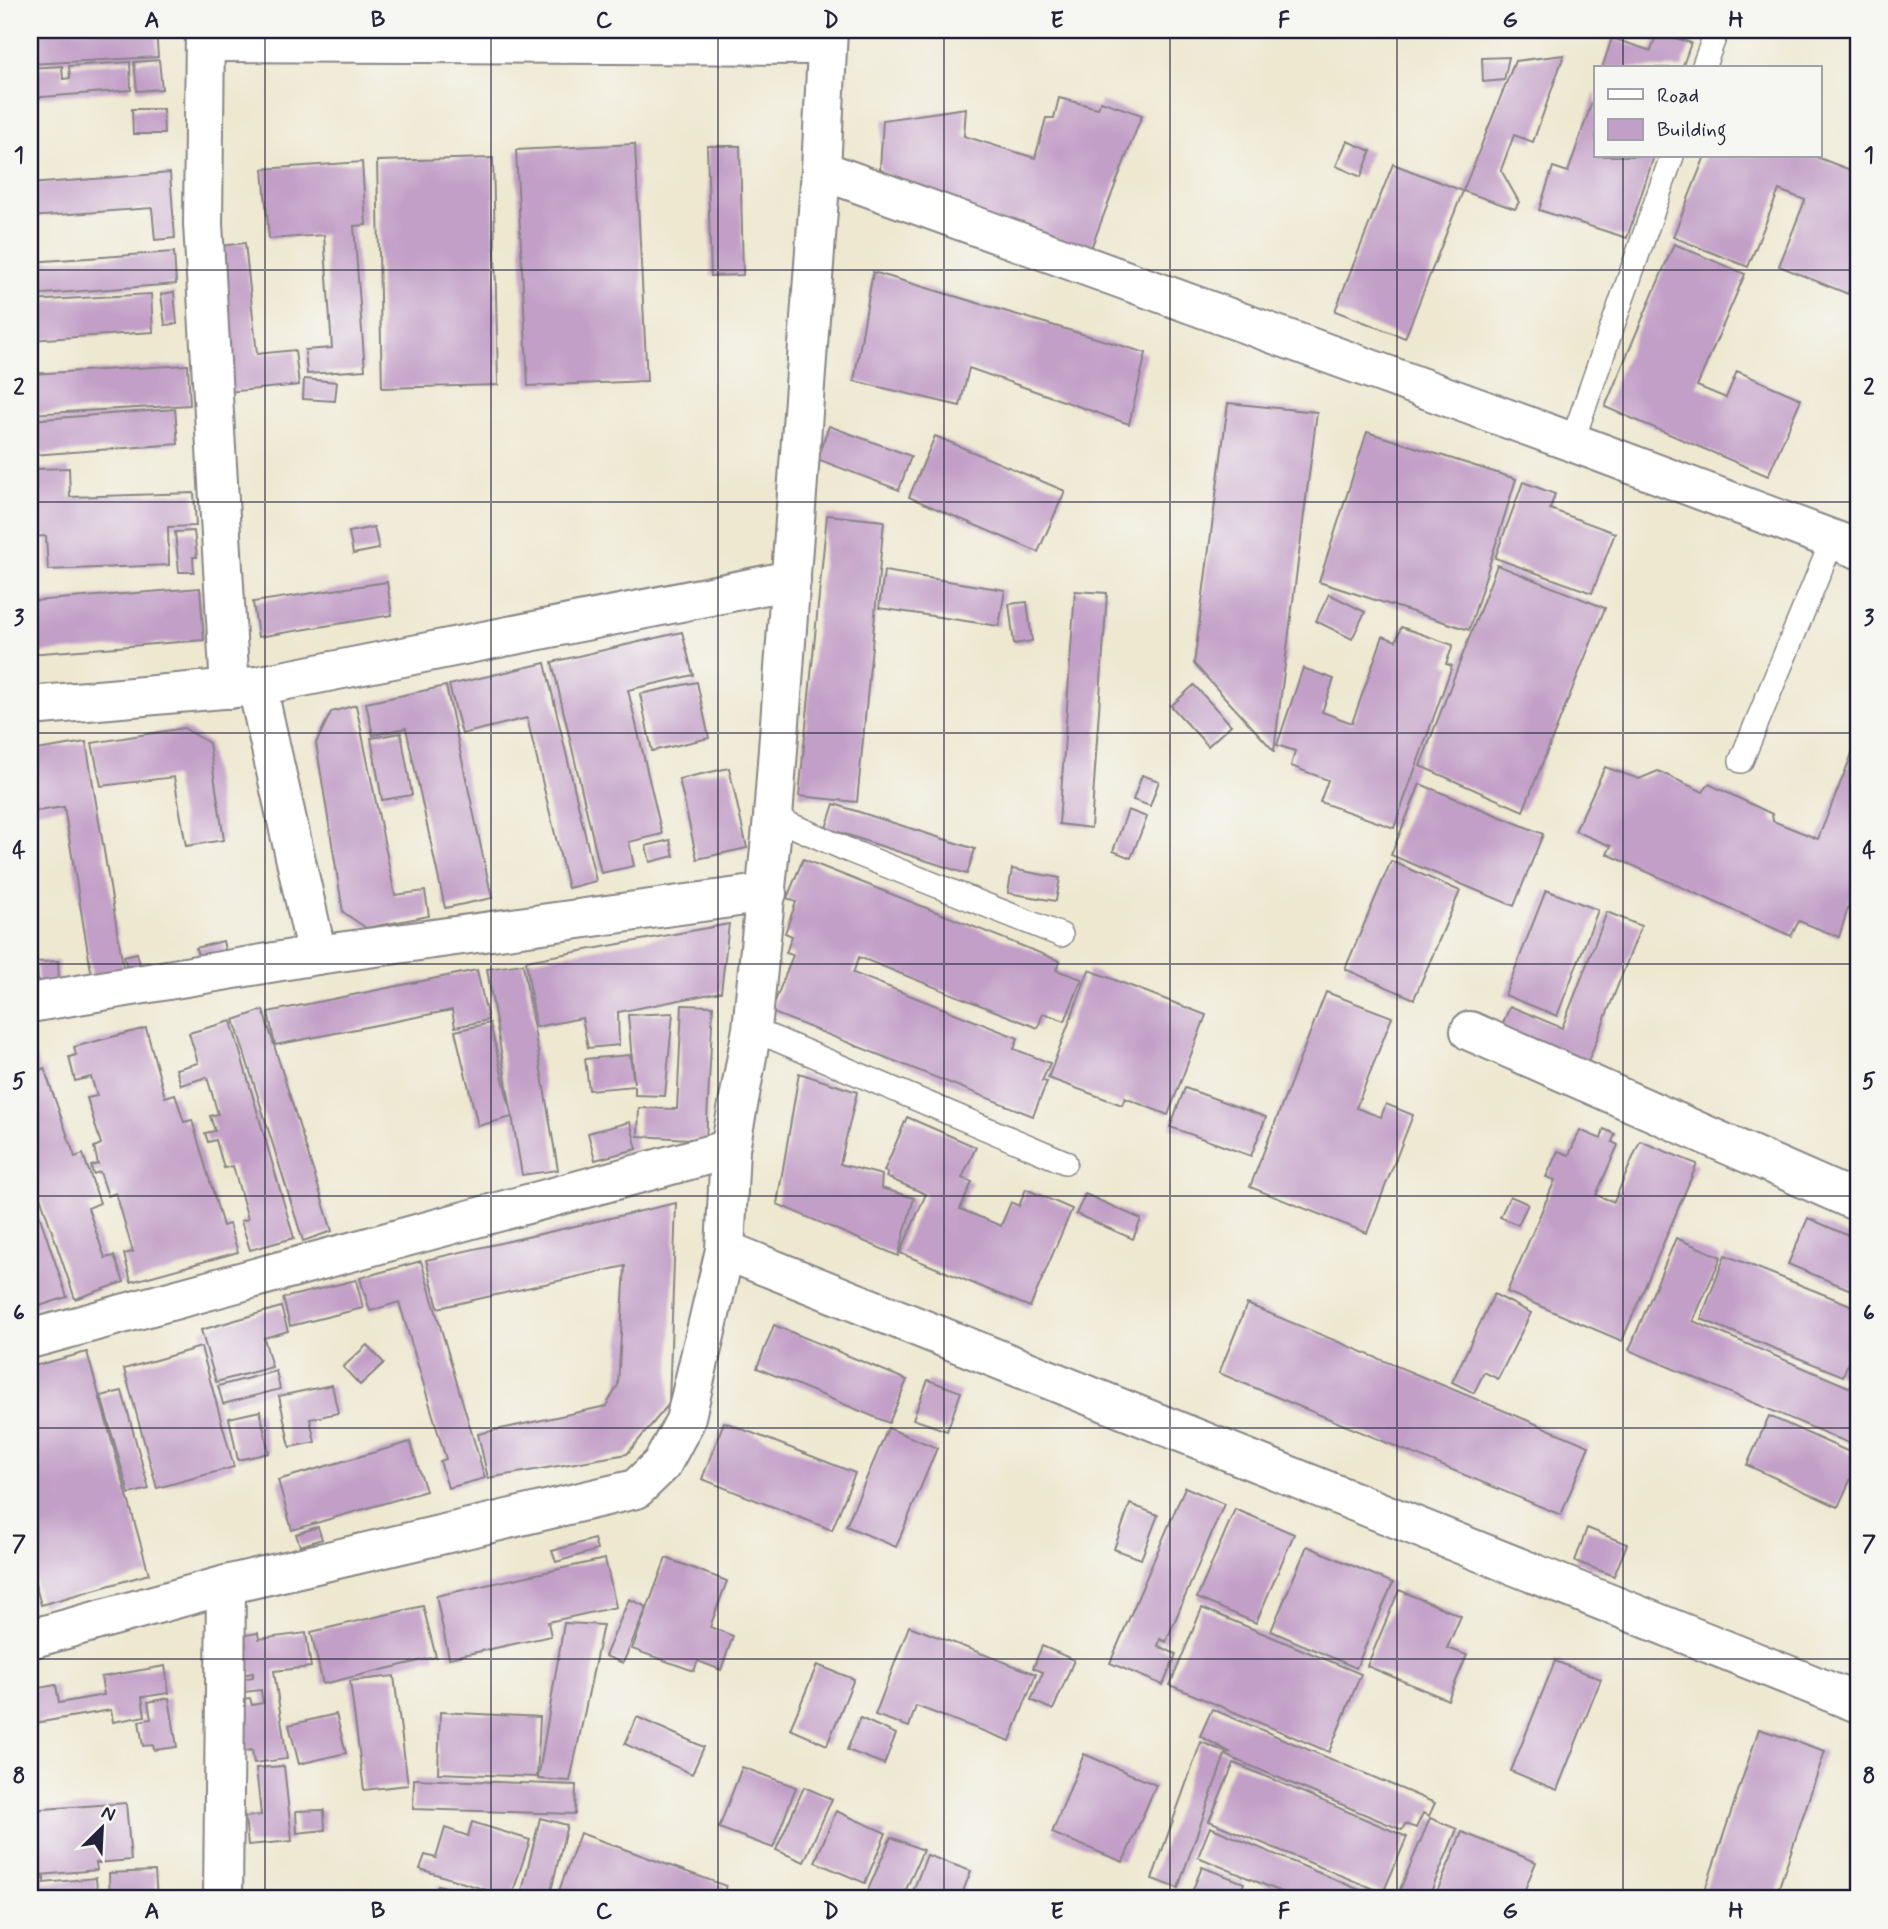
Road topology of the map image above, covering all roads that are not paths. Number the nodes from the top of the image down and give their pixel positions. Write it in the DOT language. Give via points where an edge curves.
graph roads {
  1 [pos="1717,30"];
  2 [pos="206,36"];
  3 [pos="827,37"];
  4 [pos="1704,66"];
  5 [pos="1671,158"];
  6 [pos="821,170"];
  7 [pos="1572,442"];
  8 [pos="1846,544"];
  9 [pos="791,580"];
  10 [pos="244,687"];
  11 [pos="30,706"];
  12 [pos="1741,761"];
  13 [pos="773,817"];
  14 [pos="766,893"];
  15 [pos="1061,935"];
  16 [pos="317,955"];
  17 [pos="30,1003"];
  18 [pos="752,1029"];
  19 [pos="1470,1031"];
  20 [pos="730,1149"];
  21 [pos="1065,1162"];
  22 [pos="1858,1202"];
  23 [pos="725,1250"];
  24 [pos="30,1339"];
  25 [pos="226,1586"];
  26 [pos="30,1639"];
  27 [pos="1858,1703"];
  28 [pos="223,1899"];
  1 -- 4 [label="lane"];
  2 -- 3 [label="street"];
  2 -- 10 [label="street" via="203,224"];
  3 -- 6 [label="street"];
  5 -- 7 [label="lane"];
  6 -- 7 [label="street"];
  6 -- 9 [label="street"];
  7 -- 8 [label="street"];
  8 -- 12 [label="lane"];
  9 -- 10 [label="street"];
  9 -- 13 [label="street"];
  10 -- 11 [label="street"];
  10 -- 16 [label="street"];
  13 -- 14 [label="street"];
  13 -- 15 [label="lane"];
  14 -- 16 [label="street"];
  14 -- 18 [label="street"];
  16 -- 17 [label="street"];
  18 -- 20 [label="street"];
  18 -- 21 [label="lane"];
  19 -- 22 [label="street"];
  20 -- 23 [label="street"];
  20 -- 24 [label="street"];
  23 -- 25 [label="street" via="685,1421 662,1464 636,1489"];
  23 -- 27 [label="street"];
  25 -- 26 [label="street"];
  25 -- 28 [label="street"];
}
